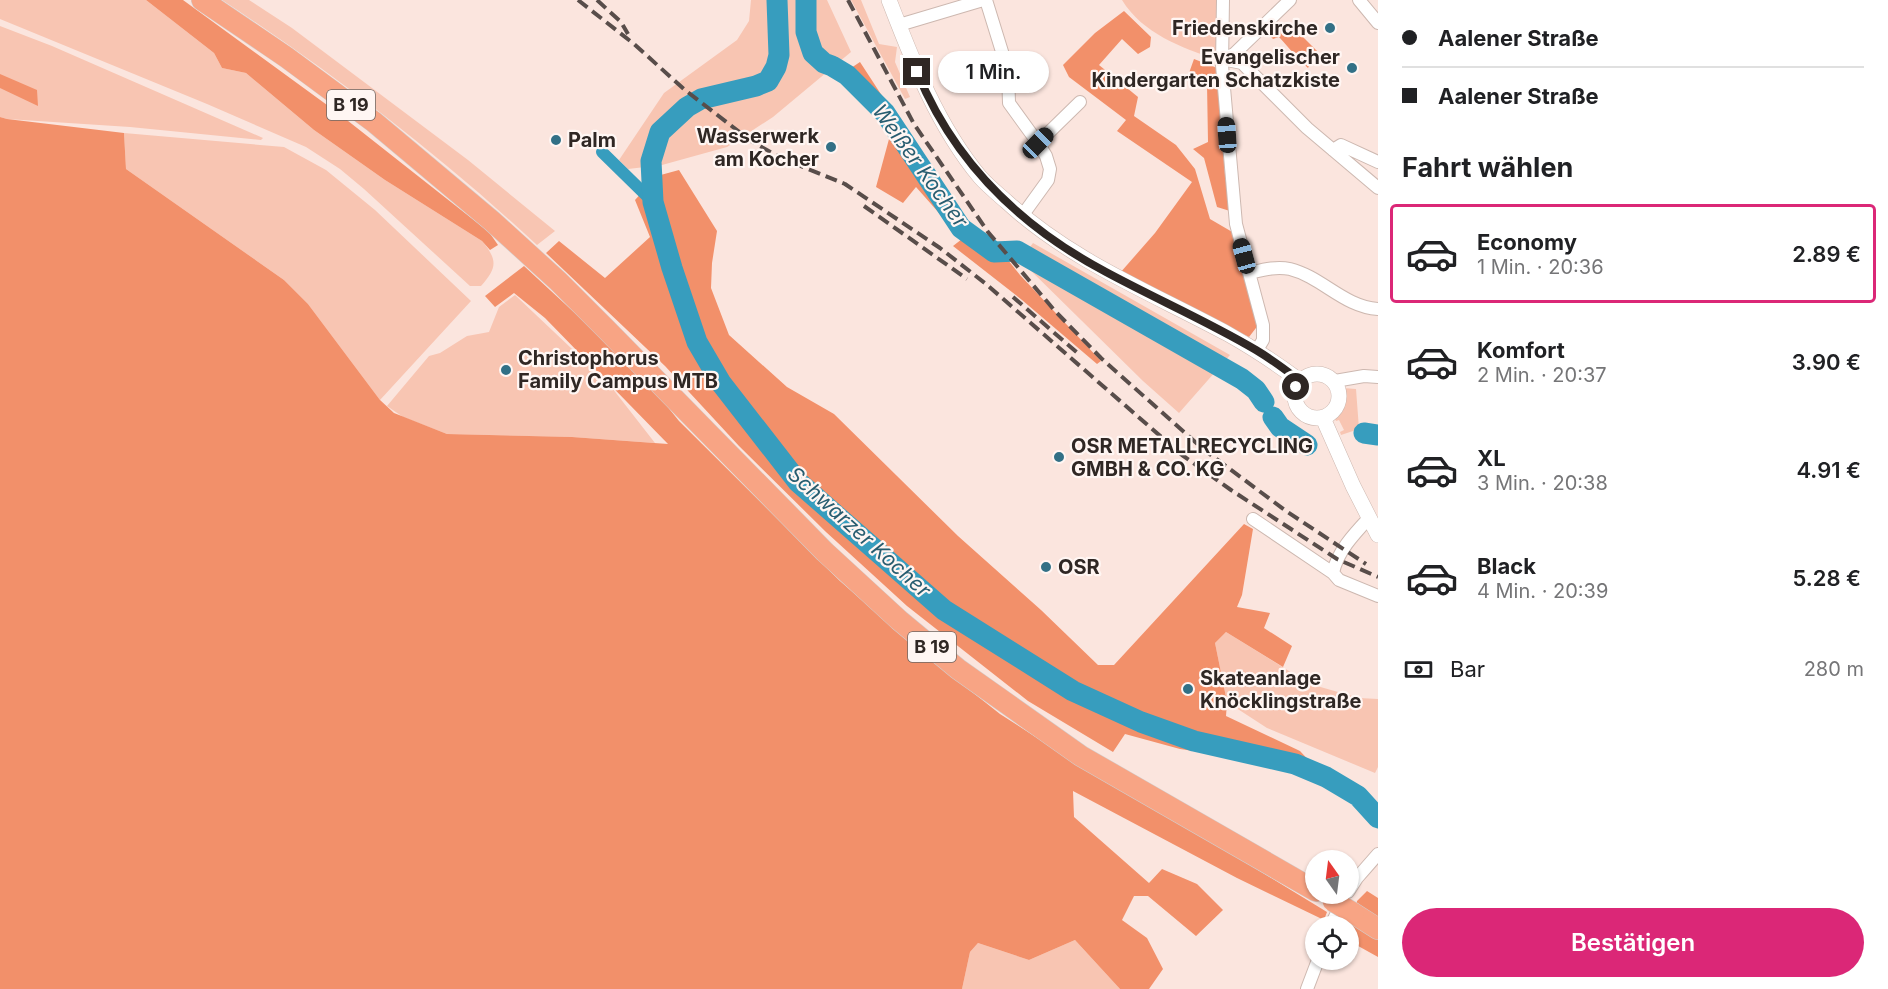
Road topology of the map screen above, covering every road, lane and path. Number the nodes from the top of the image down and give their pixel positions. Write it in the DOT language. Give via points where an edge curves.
graph roads {
  1 [pos="202,0"];
  2 [pos="889,0"];
  3 [pos="984,0"];
  4 [pos="1223,0"];
  5 [pos="1290,0"];
  6 [pos="1359,0"];
  7 [pos="1378,23"];
  8 [pos="899,25"];
  9 [pos="1222,59"];
  10 [pos="1080,102"];
  11 [pos="1038,143"];
  12 [pos="1333,150"];
  13 [pos="1378,162"];
  14 [pos="1378,188"];
  15 [pos="1022,216"];
  16 [pos="1249,273"];
  17 [pos="1378,309"];
  18 [pos="1257,350"];
  19 [pos="1378,376"];
  20 [pos="1300,381"];
  21 [pos="1335,381"];
  22 [pos="1323,418"];
  23 [pos="1369,518"];
  24 [pos="1253,519"];
  25 [pos="1378,535"];
  26 [pos="1333,573"];
  27 [pos="1378,596"];
  28 [pos="1378,854"];
  29 [pos="1359,876"];
  30 [pos="1305,881"];
  31 [pos="1344,904"];
  32 [pos="1378,929"];
  33 [pos="1314,970"];
  34 [pos="1307,989"];
  1 -- 30 [label="highway, B 19" via="374,122 492,221 558,281 825,552 958,669 1081,756"];
  2 -- 8 [label="street"];
  3 -- 8 [label="street"];
  3 -- 11 [label="street" via="1008,71 1009,103"];
  4 -- 9 [label="street"];
  5 -- 9 [label="street" via="1233,54"];
  6 -- 7 [label="street"];
  8 -- 15 [label="street" via="924,88 954,142 981,178"];
  9 -- 12 [label="street" via="1242,63"];
  9 -- 16 [label="street" via="1236,224"];
  10 -- 11 [label="street"];
  11 -- 15 [label="street" via="1050,169 1048,180"];
  12 -- 13 [label="street" via="1341,145"];
  12 -- 14 [label="street"];
  15 -- 18 [label="street" via="1105,272"];
  16 -- 17 [label="street" via="1268,268 1289,269 1353,304"];
  16 -- 18 [label="street" via="1263,325 1263,340"];
  18 -- 20 [label="street"];
  19 -- 21 [label="street"];
  20 -- 21 [label="street" via="1321,374"];
  20 -- 22 [label="street" via="1294,394 1298,408 1309,417"];
  21 -- 22 [label="street" via="1338,403"];
  22 -- 23 [label="street"];
  23 -- 25 [label="street"];
  23 -- 26 [label="street" via="1338,559"];
  24 -- 26 [label="street"];
  26 -- 27 [label="street" via="1339,580"];
  28 -- 29 [label="street"];
  31 -- 32 [label="highway, B 19"];
  33 -- 34 [label="street"];
}
